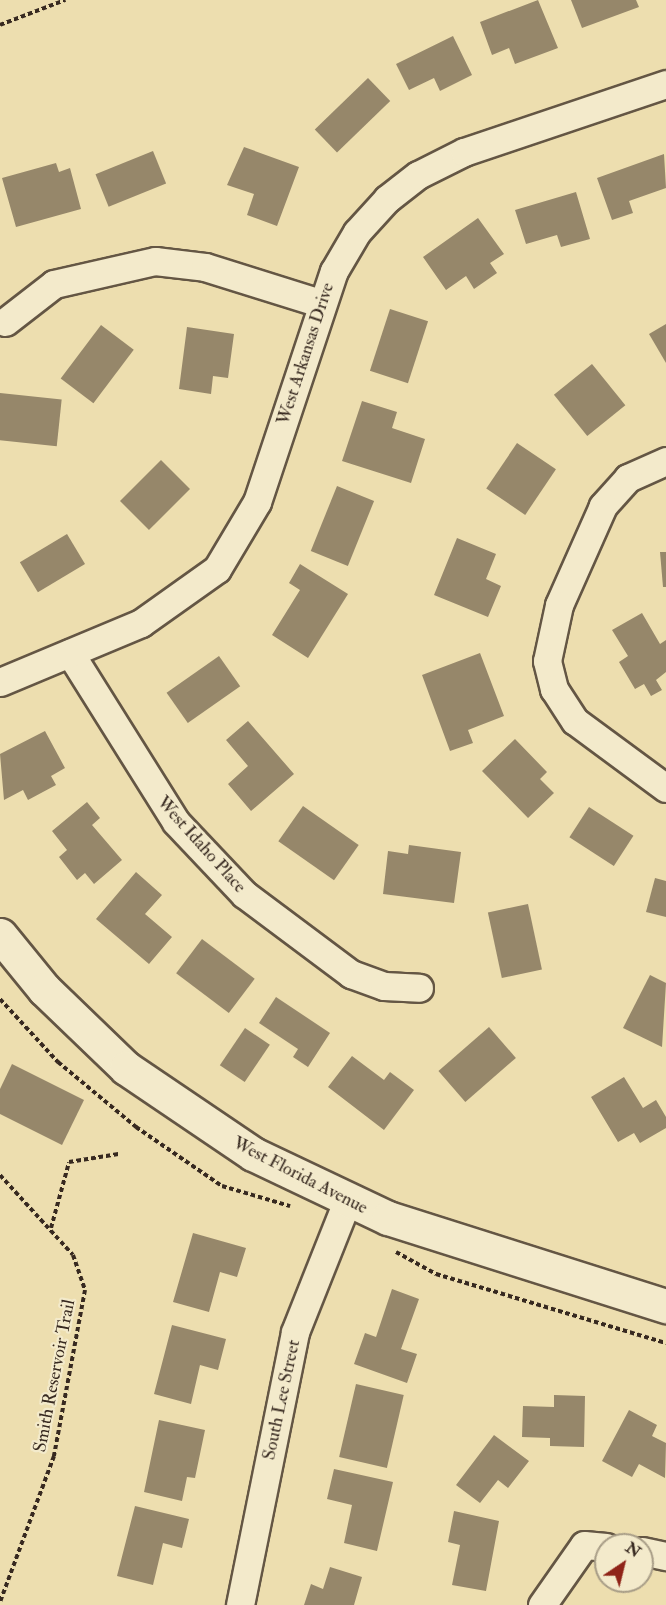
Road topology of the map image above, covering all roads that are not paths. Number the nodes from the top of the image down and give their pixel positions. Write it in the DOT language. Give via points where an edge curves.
graph roads {
  1 [pos="666,84"];
  2 [pos="320,303"];
  3 [pos="5,322"];
  4 [pos="666,461"];
  5 [pos="70,653"];
  6 [pos="0,682"];
  7 [pos="666,788"];
  8 [pos="0,935"];
  9 [pos="419,988"];
  10 [pos="341,1212"];
  11 [pos="666,1306"];
  12 [pos="594,1546"];
  13 [pos="240,1605"];
  14 [pos="542,1605"];
  1 -- 2 [label="street, West Arkansas Drive" via="464,152 417,175 364,222"];
  2 -- 3 [label="street" via="205,267 155,261 54,284"];
  2 -- 5 [label="street, West Arkansas Drive" via="268,474 235,546 176,602"];
  4 -- 7 [label="street" via="628,478 594,523 551,631 550,680 575,721"];
  5 -- 6 [label="street, West Arkansas Drive"];
  5 -- 9 [label="street, West Idaho Place" via="169,813 244,894 351,974 384,987"];
  8 -- 10 [label="street, West Florida Avenue" via="72,1018 157,1092"];
  10 -- 11 [label="street, West Florida Avenue"];
  10 -- 13 [label="street, South Lee Street" via="295,1332"];
  12 -- 14 [label="street" via="584,1545"];
}
